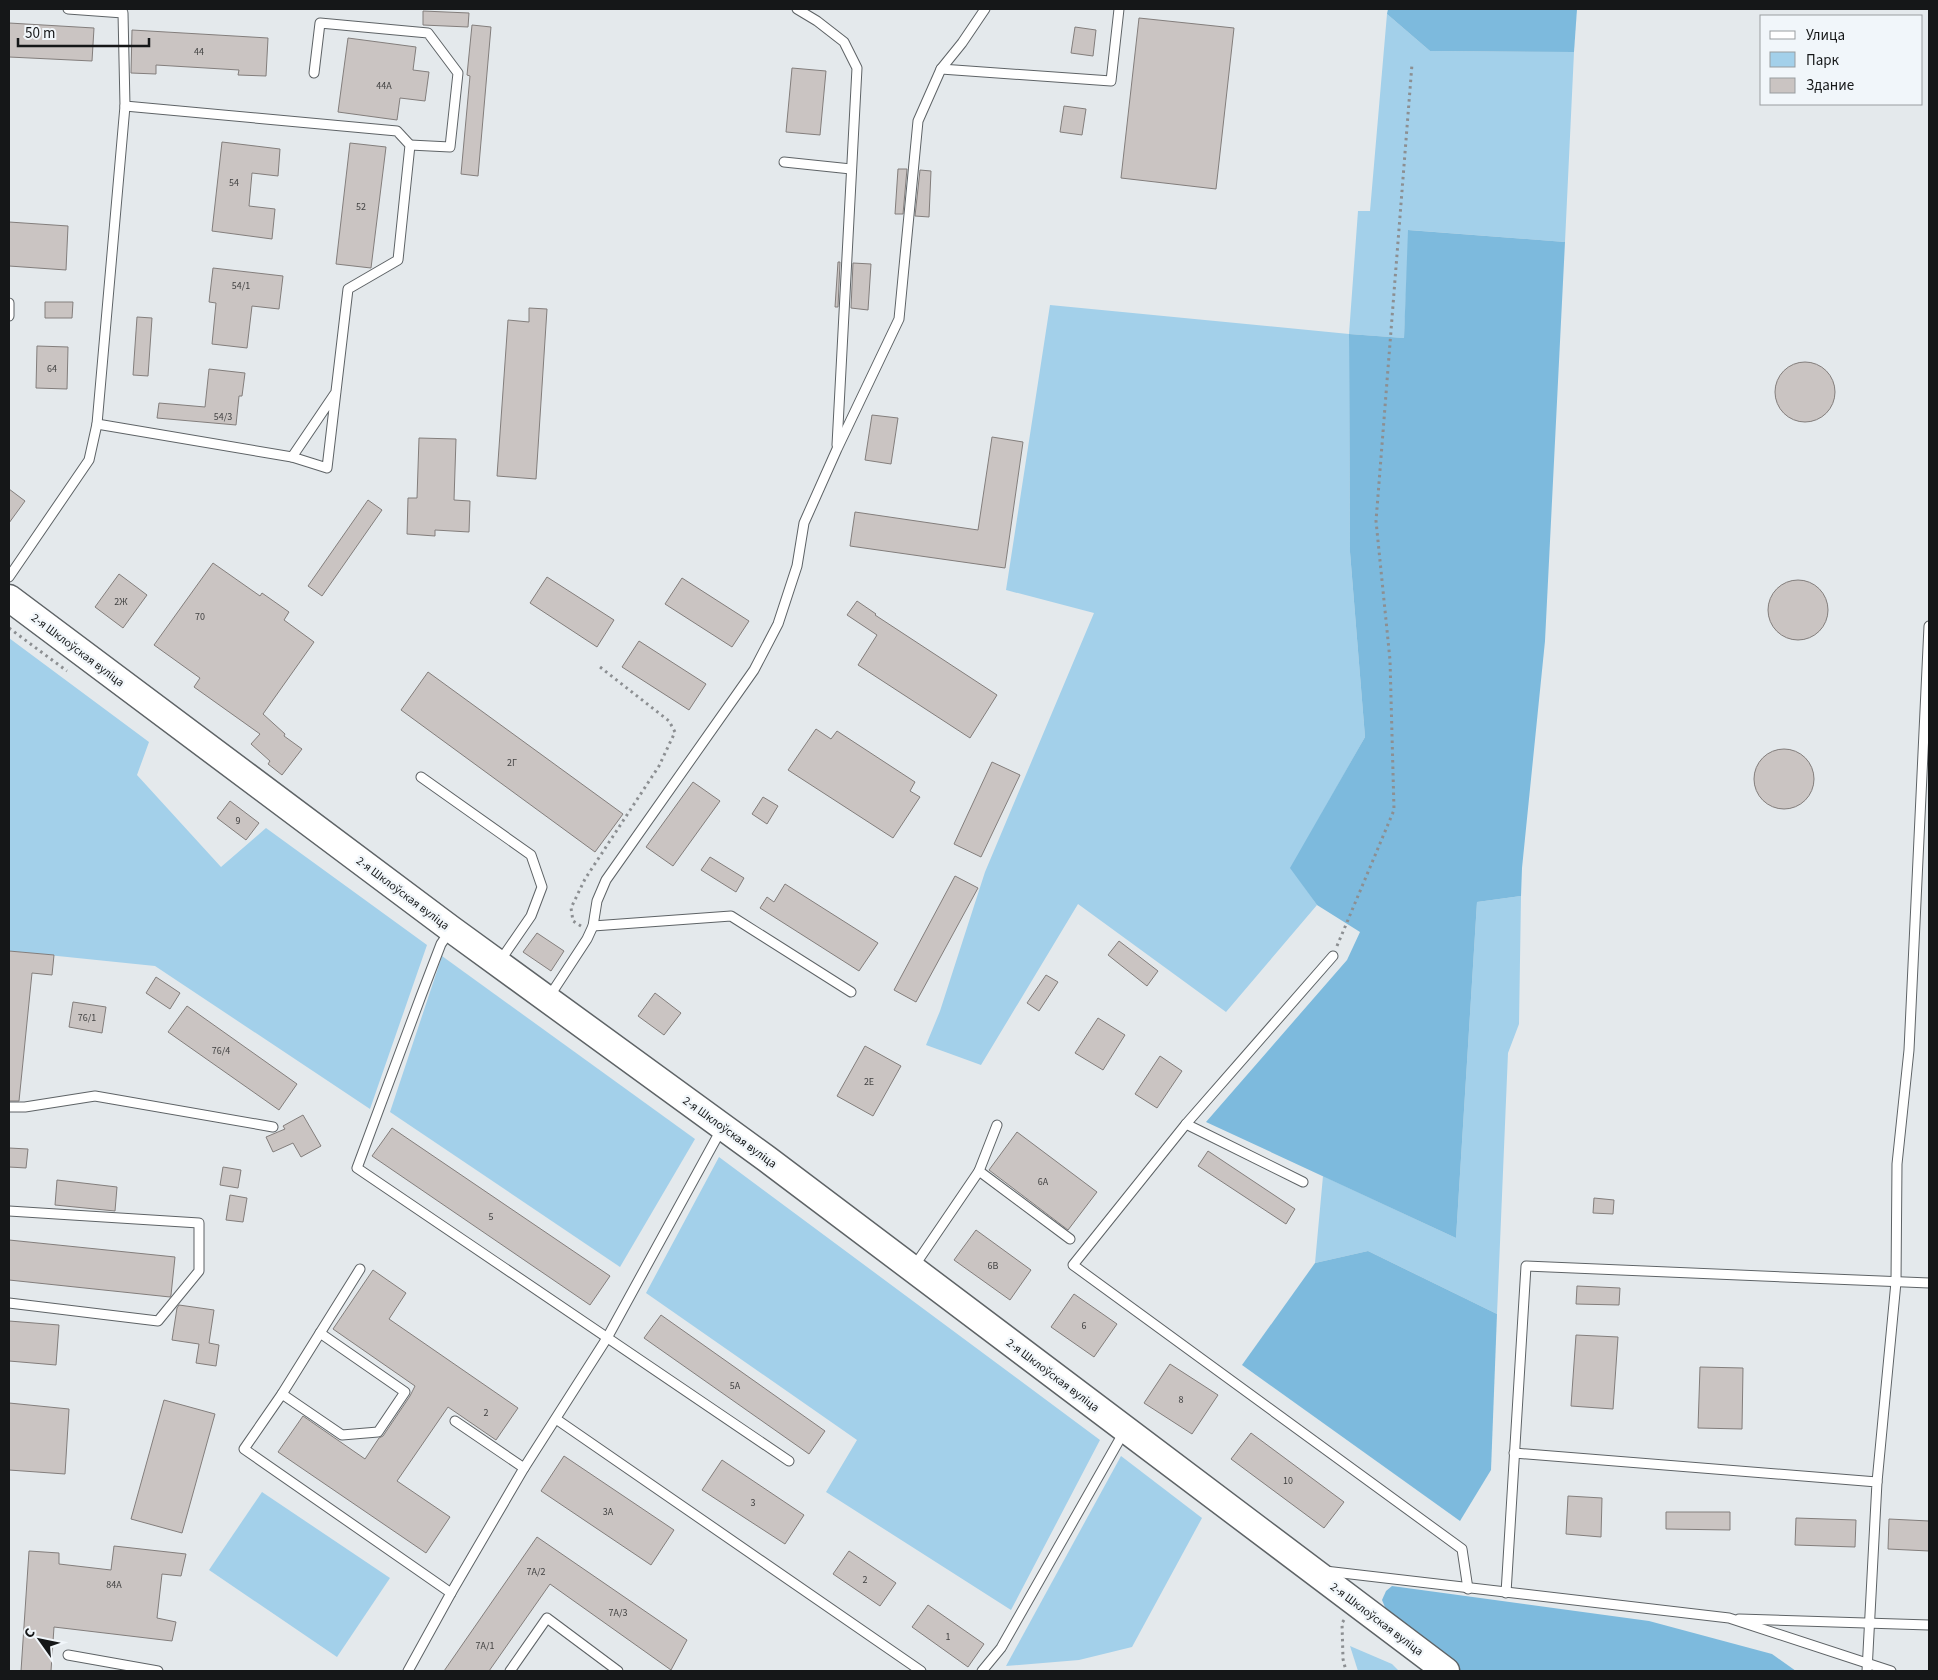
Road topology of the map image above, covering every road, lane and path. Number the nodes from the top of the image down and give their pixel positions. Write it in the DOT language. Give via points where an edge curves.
graph roads {
  1 [pos="68,9"];
  2 [pos="797,9"];
  3 [pos="985,9"];
  4 [pos="1119,9"];
  5 [pos="1412,64"];
  6 [pos="940,69"];
  7 [pos="314,73"];
  8 [pos="125,106"];
  9 [pos="410,145"];
  10 [pos="784,162"];
  11 [pos="851,169"];
  12 [pos="9,303"];
  13 [pos="9,316"];
  14 [pos="336,392"];
  15 [pos="97,424"];
  16 [pos="837,449"];
  17 [pos="292,457"];
  18 [pos="9,577"];
  19 [pos="9,598"];
  20 [pos="1929,626"];
  21 [pos="600,667"];
  22 [pos="421,777"];
  23 [pos="593,926"];
  24 [pos="451,929"];
  25 [pos="1333,956"];
  26 [pos="498,963"];
  27 [pos="851,992"];
  28 [pos="547,999"];
  29 [pos="9,1107"];
  30 [pos="1186,1124"];
  31 [pos="997,1125"];
  32 [pos="723,1126"];
  33 [pos="273,1127"];
  34 [pos="979,1171"];
  35 [pos="1303,1182"];
  36 [pos="9,1211"];
  37 [pos="1070,1239"];
  38 [pos="913,1268"];
  39 [pos="360,1269"];
  40 [pos="1896,1282"];
  41 [pos="1929,1283"];
  42 [pos="9,1303"];
  43 [pos="320,1332"];
  44 [pos="607,1338"];
  45 [pos="282,1394"];
  46 [pos="556,1419"];
  47 [pos="455,1421"];
  48 [pos="1125,1430"];
  49 [pos="1514,1453"];
  50 [pos="789,1461"];
  51 [pos="524,1468"];
  52 [pos="1877,1482"];
  53 [pos="1312,1569"];
  54 [pos="1468,1589"];
  55 [pos="451,1593"];
  56 [pos="1506,1593"];
  57 [pos="1357,1604"];
  58 [pos="1729,1618"];
  59 [pos="1869,1623"];
  60 [pos="1929,1625"];
  61 [pos="68,1655"];
  62 [pos="1867,1667"];
  63 [pos="158,1671"];
  64 [pos="408,1671"];
  65 [pos="510,1671"];
  66 [pos="618,1671"];
  67 [pos="921,1671"];
  68 [pos="982,1671"];
  69 [pos="1346,1671"];
  70 [pos="1446,1671"];
  71 [pos="1891,1671"];
  1 -- 8 [label="lane" via="123,13"];
  2 -- 11 [label="lane" via="844,42 858,68"];
  3 -- 6 [label="lane"];
  4 -- 6 [label="lane" via="1111,81"];
  5 -- 25 [label="path" via="1376,521 1390,660 1394,810"];
  6 -- 16 [label="lane" via="918,121 900,319"];
  7 -- 9 [label="lane" via="320,22 428,33 458,73 450,147"];
  8 -- 9 [label="lane" via="397,131"];
  8 -- 15 [label="lane"];
  9 -- 14 [label="lane" via="398,260 348,289"];
  10 -- 11 [label="lane"];
  11 -- 16 [label="lane"];
  12 -- 13 [label="lane"];
  14 -- 17 [label="lane"];
  14 -- 17 [label="lane" via="327,468"];
  15 -- 17 [label="lane"];
  15 -- 18 [label="lane" via="89,460"];
  16 -- 23 [label="lane" via="804,523 797,566 778,624 754,670 606,880 596,901"];
  19 -- 24 [label="street, 2-я Шклоўская вуліца"];
  20 -- 40 [label="lane" via="1909,1050 1898,1164"];
  21 -- 23 [label="path" via="669,721 675,732 659,766 585,879 571,908 573,921 584,927"];
  22 -- 26 [label="lane" via="531,855 542,887 531,916"];
  23 -- 27 [label="lane" via="731,916"];
  23 -- 28 [label="lane"];
  24 -- 26 [label="street, 2-я Шклоўская вуліца"];
  24 -- 44 [label="lane" via="441,944 357,1168"];
  25 -- 30 [label="lane"];
  26 -- 28 [label="street, 2-я Шклоўская вуліца"];
  28 -- 32 [label="street, 2-я Шклоўская вуліца"];
  29 -- 33 [label="lane" via="95,1096"];
  30 -- 35 [label="lane"];
  30 -- 54 [label="lane" via="1073,1265 1462,1549"];
  31 -- 34 [label="lane"];
  32 -- 38 [label="street, 2-я Шклоўская вуліца"];
  32 -- 44 [label="lane"];
  34 -- 37 [label="lane"];
  34 -- 38 [label="lane"];
  36 -- 42 [label="lane" via="198,1223 199,1271 158,1321"];
  38 -- 48 [label="street, 2-я Шклоўская вуліца"];
  39 -- 43 [label="lane"];
  40 -- 41 [label="lane"];
  40 -- 49 [label="lane" via="1526,1266"];
  40 -- 52 [label="lane"];
  43 -- 45 [label="lane"];
  43 -- 45 [label="lane" via="405,1392 378,1432 342,1435"];
  44 -- 46 [label="lane"];
  44 -- 50 [label="lane"];
  45 -- 55 [label="lane" via="244,1449"];
  46 -- 51 [label="lane"];
  46 -- 67 [label="lane"];
  47 -- 51 [label="lane"];
  48 -- 53 [label="street, 2-я Шклоўская вуліца"];
  48 -- 68 [label="lane" via="1001,1648"];
  49 -- 52 [label="lane"];
  49 -- 56 [label="lane"];
  51 -- 55 [label="lane"];
  52 -- 59 [label="lane"];
  53 -- 54 [label="lane"];
  53 -- 57 [label="street, 2-я Шклоўская вуліца"];
  54 -- 56 [label="lane"];
  55 -- 64 [label="lane"];
  56 -- 58 [label="lane"];
  57 -- 69 [label="path" via="1342,1623 1342,1659"];
  57 -- 70 [label="street, 2-я Шклоўская вуліца"];
  58 -- 59 [label="lane"];
  58 -- 62 [label="lane"];
  59 -- 60 [label="lane"];
  59 -- 62 [label="lane"];
  61 -- 63 [label="lane"];
  62 -- 71 [label="lane"];
  65 -- 66 [label="lane" via="546,1618"];
}
